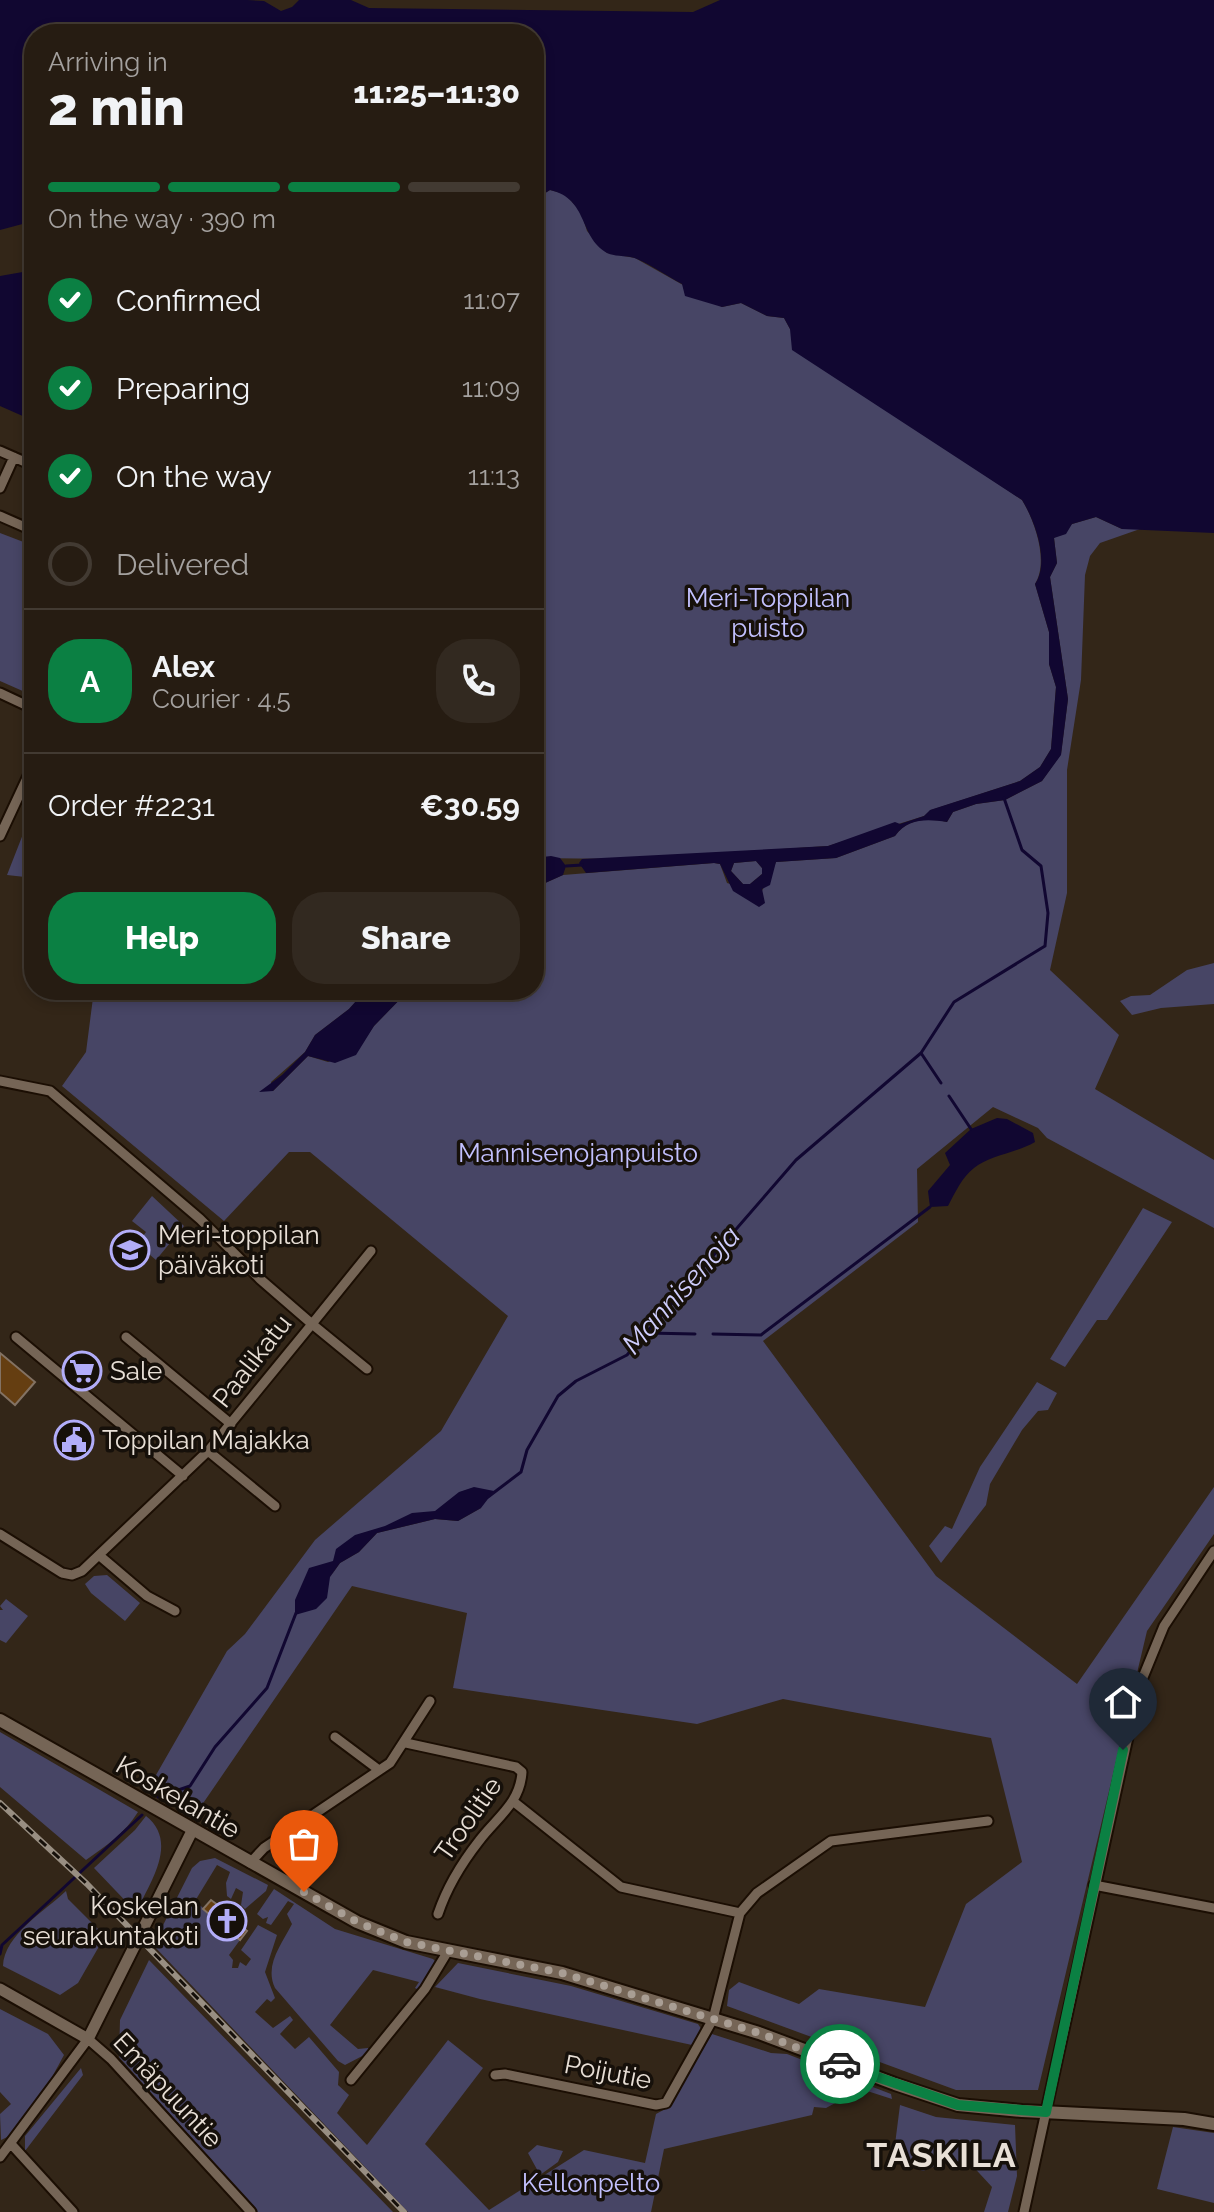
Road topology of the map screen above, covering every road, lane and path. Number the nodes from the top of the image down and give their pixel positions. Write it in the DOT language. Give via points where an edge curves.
graph roads {
  1 [pos="0,451"];
  2 [pos="14,457"];
  3 [pos="24,462"];
  4 [pos="0,488"];
  5 [pos="0,516"];
  6 [pos="24,527"];
  7 [pos="0,693"];
  8 [pos="24,704"];
  9 [pos="24,784"];
  10 [pos="0,836"];
  11 [pos="0,1081"];
  12 [pos="371,1251"];
  13 [pos="312,1324"];
  14 [pos="16,1337"];
  15 [pos="126,1337"];
  16 [pos="367,1369"];
  17 [pos="231,1424"];
  18 [pos="208,1451"];
  19 [pos="183,1476"];
  20 [pos="275,1506"];
  21 [pos="0,1534"];
  22 [pos="1214,1551"];
  23 [pos="100,1556"];
  24 [pos="175,1611"];
  25 [pos="430,1701"];
  26 [pos="0,1720"];
  27 [pos="335,1737"];
  28 [pos="406,1743"];
  29 [pos="379,1770"];
  30 [pos="514,1802"];
  31 [pos="988,1821"];
  32 [pos="192,1831"];
  33 [pos="250,1863"];
  34 [pos="1094,1885"];
  35 [pos="1214,1908"];
  36 [pos="740,1913"];
  37 [pos="438,1914"];
  38 [pos="448,1951"];
  39 [pos="0,1989"];
  40 [pos="713,2019"];
  41 [pos="88,2039"];
  42 [pos="495,2075"];
  43 [pos="351,2080"];
  44 [pos="1046,2112"];
  45 [pos="1214,2124"];
  46 [pos="12,2145"];
  47 [pos="1,2154"];
  48 [pos="73,2212"];
  49 [pos="251,2212"];
  50 [pos="1024,2212"];
  1 -- 2 [label="street"];
  2 -- 3 [label="street"];
  2 -- 4 [label="street"];
  5 -- 6 [label="street"];
  7 -- 8 [label="street"];
  9 -- 10 [label="street"];
  11 -- 13 [label="street, Paalikatu" via="50,1091 200,1219"];
  12 -- 13 [label="street"];
  13 -- 16 [label="street"];
  13 -- 17 [label="street, Paalikatu"];
  14 -- 19 [label="street"];
  15 -- 17 [label="street"];
  17 -- 18 [label="street, Paalikatu"];
  18 -- 19 [label="street, Paalikatu"];
  18 -- 20 [label="street"];
  19 -- 23 [label="street, Paalikatu"];
  21 -- 23 [label="street, Paalikatu" via="67,1575 77,1574"];
  22 -- 34 [label="street" via="1164,1626 1145,1667"];
  23 -- 24 [label="street" via="147,1596"];
  25 -- 28 [label="street"];
  26 -- 32 [label="main road, Koskelantie"];
  27 -- 29 [label="street"];
  28 -- 29 [label="street"];
  28 -- 30 [label="street, Troolitie" via="516,1767 522,1772"];
  29 -- 33 [label="street"];
  30 -- 36 [label="street" via="621,1887"];
  30 -- 37 [label="street, Troolitie" via="446,1888"];
  31 -- 36 [label="street" via="831,1841 757,1893"];
  32 -- 33 [label="main road, Koskelantie"];
  32 -- 41 [label="street"];
  33 -- 38 [label="main road, Koskelantie" via="357,1922 406,1942"];
  34 -- 35 [label="street"];
  34 -- 44 [label="street"];
  36 -- 40 [label="street"];
  38 -- 40 [label="main road, Koskelantie" via="562,1973"];
  38 -- 43 [label="street" via="425,1989"];
  39 -- 41 [label="street, Emäpuuntie"];
  40 -- 42 [label="street, Poijutie" via="669,2100 661,2105"];
  40 -- 44 [label="main road, Koskelantie" via="935,2099"];
  41 -- 46 [label="street"];
  41 -- 49 [label="street, Emäpuuntie"];
  44 -- 45 [label="main road, Koskelantie"];
  44 -- 50 [label="street"];
  46 -- 47 [label="street"];
  46 -- 48 [label="street"];
}
